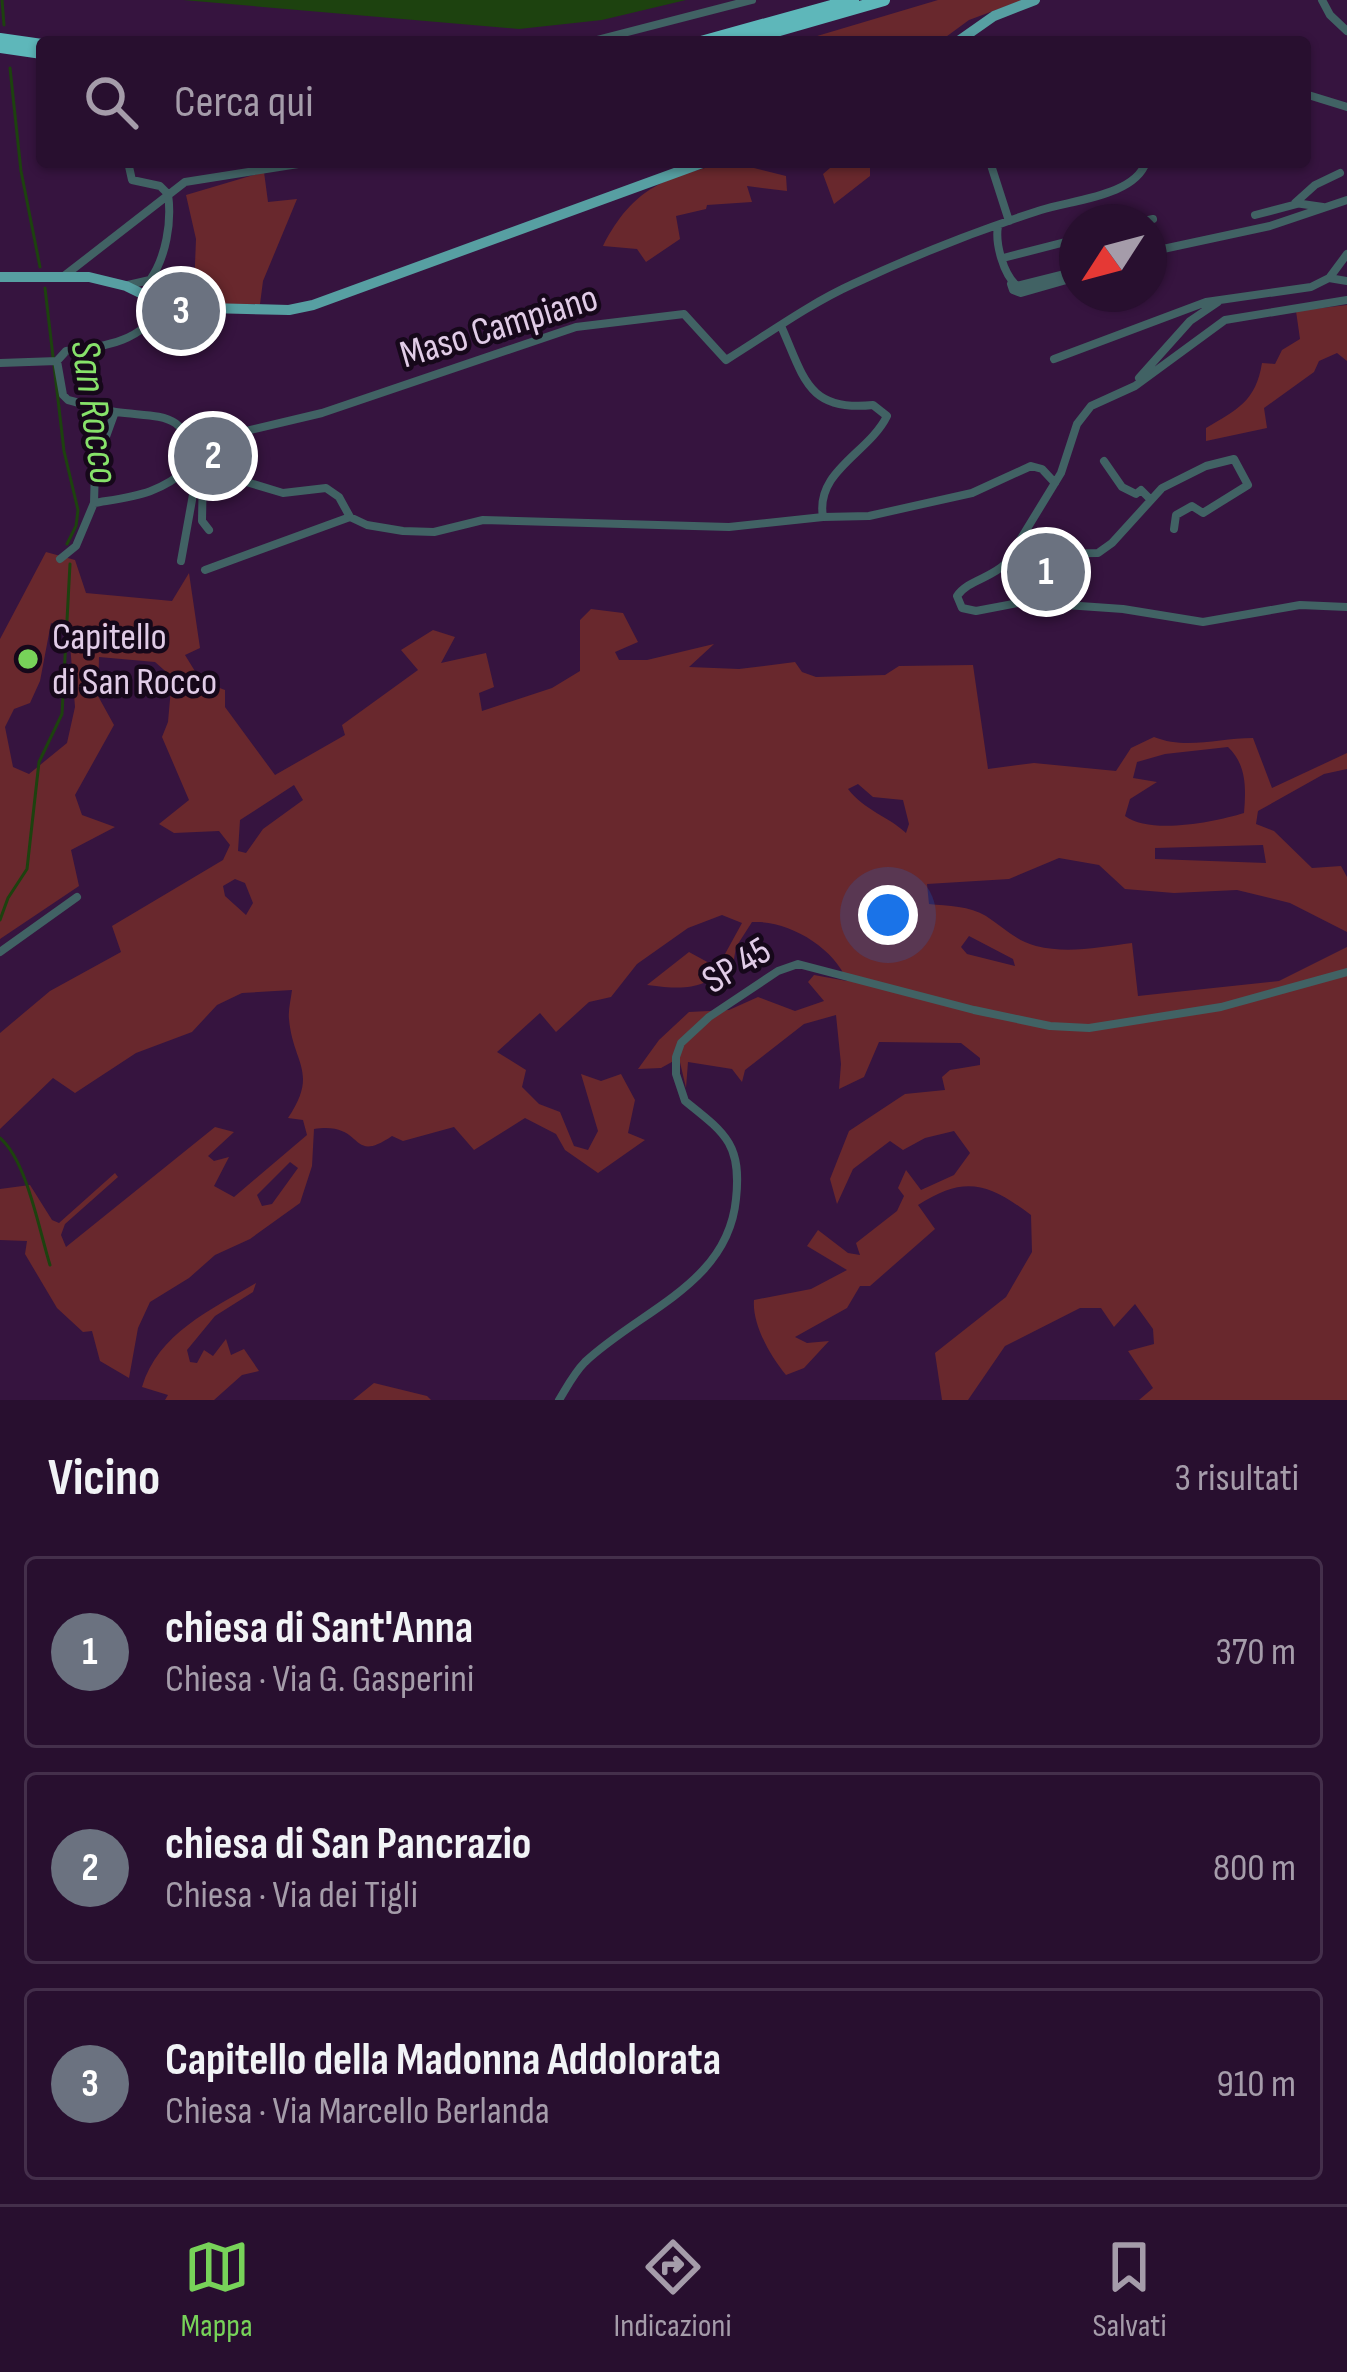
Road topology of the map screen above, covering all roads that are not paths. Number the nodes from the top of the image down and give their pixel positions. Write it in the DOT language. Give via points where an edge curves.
graph roads {
  1 [pos="752,0"];
  2 [pos="853,0"];
  3 [pos="884,0"];
  4 [pos="1035,0"];
  5 [pos="1322,0"];
  6 [pos="1347,31"];
  7 [pos="612,36"];
  8 [pos="723,36"];
  9 [pos="759,36"];
  10 [pos="966,36"];
  11 [pos="0,43"];
  12 [pos="36,48"];
  13 [pos="1311,96"];
  14 [pos="1347,107"];
  15 [pos="129,168"];
  16 [pos="272,168"];
  17 [pos="689,168"];
  18 [pos="992,168"];
  19 [pos="1144,168"];
  20 [pos="1340,173"];
  21 [pos="168,194"];
  22 [pos="1347,200"];
  23 [pos="1297,204"];
  24 [pos="1324,207"];
  25 [pos="1255,215"];
  26 [pos="1009,221"];
  27 [pos="998,226"];
  28 [pos="1059,243"];
  29 [pos="1167,249"];
  30 [pos="1347,254"];
  31 [pos="1003,258"];
  32 [pos="63,276"];
  33 [pos="0,277"];
  34 [pos="1059,278"];
  35 [pos="1329,278"];
  36 [pos="1347,281"];
  37 [pos="126,286"];
  38 [pos="1347,300"];
  39 [pos="1220,302"];
  40 [pos="163,306"];
  41 [pos="781,326"];
  42 [pos="1054,359"];
  43 [pos="52,362"];
  44 [pos="0,363"];
  45 [pos="1129,389"];
  46 [pos="115,412"];
  47 [pos="185,436"];
  48 [pos="1104,461"];
  49 [pos="191,466"];
  50 [pos="202,469"];
  51 [pos="1055,483"];
  52 [pos="1150,500"];
  53 [pos="94,503"];
  54 [pos="350,517"];
  55 [pos="823,517"];
  56 [pos="1174,529"];
  57 [pos="209,530"];
  58 [pos="1018,544"];
  59 [pos="60,559"];
  60 [pos="181,561"];
  61 [pos="205,570"];
  62 [pos="1347,608"];
  63 [pos="77,897"];
  64 [pos="0,952"];
  65 [pos="1347,972"];
  66 [pos="559,1400"];
  1 -- 7 [label="street"];
  2 -- 8 [label="highway"];
  3 -- 9 [label="highway"];
  4 -- 10 [label="main road"];
  5 -- 6 [label="street"];
  11 -- 12 [label="highway"];
  13 -- 14 [label="street"];
  15 -- 21 [label="street" via="132,180"];
  16 -- 21 [label="street" via="185,182"];
  17 -- 40 [label="main road" via="289,310"];
  18 -- 26 [label="street"];
  19 -- 26 [label="street, Maso Campiano" via="1133,181"];
  20 -- 23 [label="street"];
  21 -- 32 [label="street"];
  21 -- 37 [label="street" via="158,269 143,284"];
  22 -- 24 [label="street"];
  23 -- 24 [label="street"];
  23 -- 25 [label="street"];
  24 -- 29 [label="street"];
  26 -- 27 [label="street, Maso Campiano"];
  27 -- 31 [label="street"];
  27 -- 41 [label="street, Maso Campiano" via="852,284"];
  28 -- 31 [label="street"];
  30 -- 35 [label="street"];
  31 -- 34 [label="street" via="1012,283"];
  32 -- 33 [label="main road"];
  32 -- 37 [label="main road"];
  35 -- 36 [label="street"];
  35 -- 39 [label="street"];
  37 -- 40 [label="main road"];
  38 -- 45 [label="street" via="1225,320"];
  39 -- 42 [label="street"];
  39 -- 45 [label="street" via="1190,321"];
  40 -- 43 [label="street" via="121,344 65,351"];
  41 -- 47 [label="street, Maso Campiano" via="726,360 684,314 603,321 322,413 217,438"];
  41 -- 55 [label="street" via="821,399 873,405 887,416 830,479"];
  43 -- 44 [label="street"];
  43 -- 46 [label="street" via="68,400"];
  45 -- 51 [label="street" via="1083,415"];
  46 -- 47 [label="street" via="167,417"];
  46 -- 53 [label="street" via="94,467"];
  47 -- 49 [label="street"];
  48 -- 52 [label="street" via="1122,487"];
  49 -- 50 [label="street"];
  49 -- 53 [label="street" via="151,493"];
  49 -- 60 [label="street"];
  50 -- 54 [label="street" via="283,494 326,488"];
  50 -- 57 [label="street"];
  51 -- 55 [label="street" via="1031,466 972,493 869,516"];
  51 -- 58 [label="street"];
  52 -- 56 [label="street" via="1175,480 1234,459 1248,485 1203,513 1192,506 1176,514"];
  52 -- 58 [label="street" via="1098,553 1026,554"];
  53 -- 59 [label="street" via="76,546"];
  54 -- 55 [label="street" via="403,532 483,520 729,527"];
  54 -- 61 [label="street"];
  58 -- 62 [label="street" via="995,574 962,589 962,608 1023,602 1203,622 1300,605"];
  63 -- 64 [label="street"];
  65 -- 66 [label="street, SP 45" via="1221,1007 1089,1028 787,966 709,1017 676,1057 685,1100 718,1126 738,1161 724,1246 688,1286 585,1362"];
}
